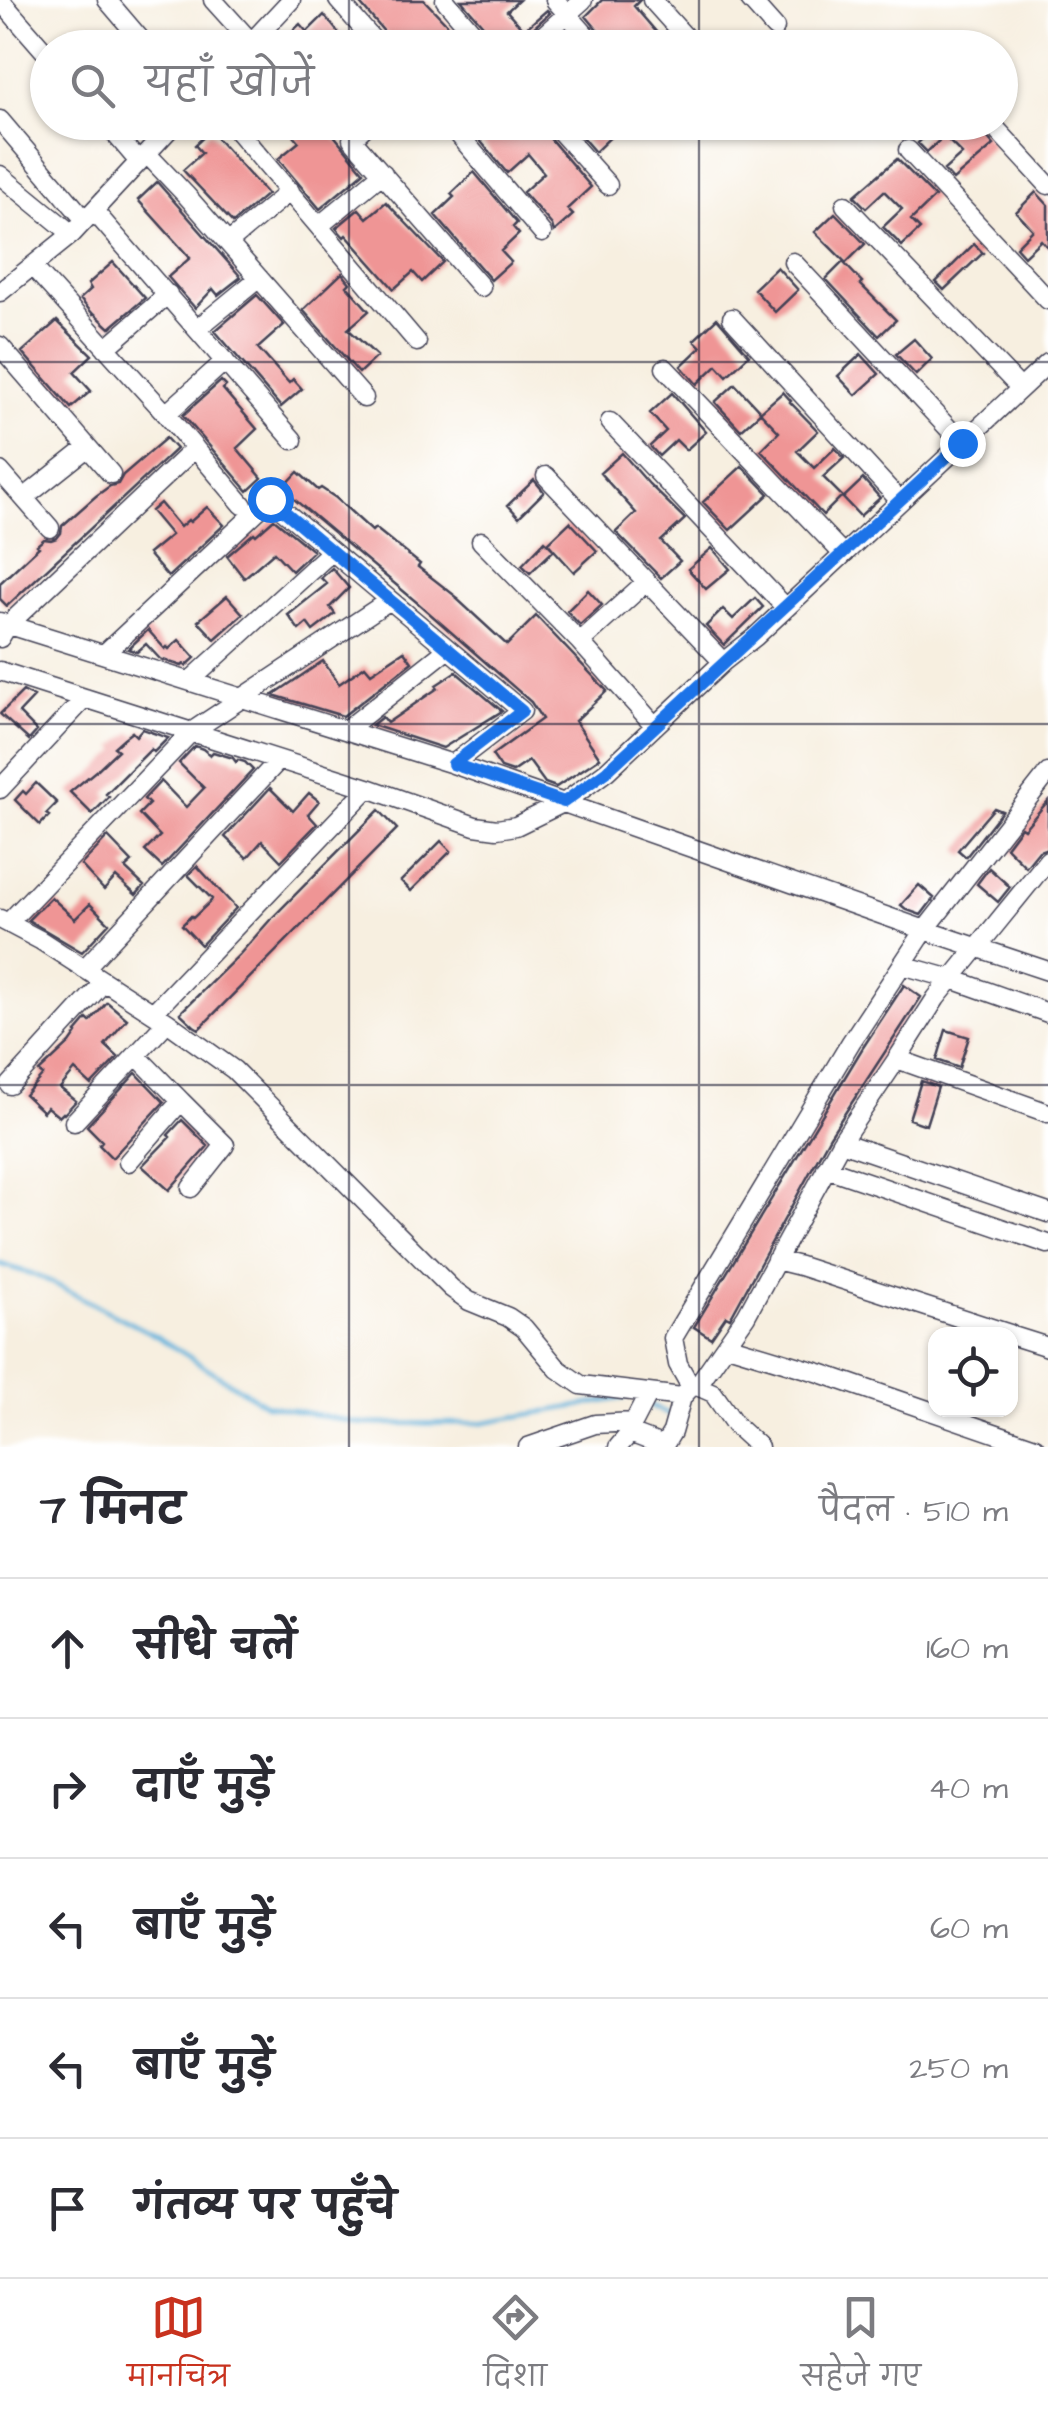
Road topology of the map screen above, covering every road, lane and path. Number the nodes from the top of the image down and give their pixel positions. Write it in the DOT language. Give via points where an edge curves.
graph roads {
  1 [pos="0,0"];
  2 [pos="107,0"];
  3 [pos="214,0"];
  4 [pos="290,0"];
  5 [pos="338,0"];
  6 [pos="445,0"];
  7 [pos="583,0"];
  8 [pos="652,0"];
  9 [pos="750,0"];
  10 [pos="561,7"];
  11 [pos="775,28"];
  12 [pos="133,30"];
  13 [pos="243,30"];
  14 [pos="266,30"];
  15 [pos="364,30"];
  16 [pos="471,30"];
  17 [pos="542,30"];
  18 [pos="581,30"];
  19 [pos="679,30"];
  20 [pos="30,34"];
  21 [pos="0,120"];
  22 [pos="124,140"];
  23 [pos="160,140"];
  24 [pos="246,140"];
  25 [pos="353,140"];
  26 [pos="463,140"];
  27 [pos="568,140"];
  28 [pos="1007,140"];
  29 [pos="908,150"];
  30 [pos="143,158"];
  31 [pos="384,173"];
  32 [pos="0,176"];
  33 [pos="608,185"];
  34 [pos="1048,185"];
  35 [pos="290,191"];
  36 [pos="844,205"];
  37 [pos="84,222"];
  38 [pos="319,226"];
  39 [pos="542,232"];
  40 [pos="228,243"];
  41 [pos="793,262"];
  42 [pos="34,267"];
  43 [pos="259,278"];
  44 [pos="481,287"];
  45 [pos="0,292"];
  46 [pos="168,294"];
  47 [pos="1048,300"];
  48 [pos="732,318"];
  49 [pos="198,328"];
  50 [pos="417,342"];
  51 [pos="0,346"];
  52 [pos="106,348"];
  53 [pos="225,362"];
  54 [pos="1048,362"];
  55 [pos="665,368"];
  56 [pos="1020,388"];
  57 [pos="364,398"];
  58 [pos="166,414"];
  59 [pos="610,422"];
  60 [pos="293,440"];
  61 [pos="962,443"];
  62 [pos="86,448"];
  63 [pos="196,448"];
  64 [pos="0,471"];
  65 [pos="111,474"];
  66 [pos="546,476"];
  67 [pos="24,498"];
  68 [pos="900,500"];
  69 [pos="243,505"];
  70 [pos="50,528"];
  71 [pos="481,542"];
  72 [pos="332,551"];
  73 [pos="843,554"];
  74 [pos="646,582"];
  75 [pos="390,600"];
  76 [pos="786,608"];
  77 [pos="3,628"];
  78 [pos="580,642"];
  79 [pos="448,649"];
  80 [pos="104,654"];
  81 [pos="723,662"];
  82 [pos="0,671"];
  83 [pos="190,680"];
  84 [pos="86,698"];
  85 [pos="244,698"];
  86 [pos="655,726"];
  87 [pos="346,730"];
  88 [pos="191,732"];
  89 [pos="279,760"];
  90 [pos="453,764"];
  91 [pos="1048,773"];
  92 [pos="368,788"];
  93 [pos="0,789"];
  94 [pos="564,802"];
  95 [pos="1047,863"];
  96 [pos="4,921"];
  97 [pos="925,930"];
  98 [pos="976,947"];
  99 [pos="902,966"];
  100 [pos="84,969"];
  101 [pos="1048,971"];
  102 [pos="952,978"];
  103 [pos="104,982"];
  104 [pos="1048,1013"];
  105 [pos="160,1018"];
  106 [pos="136,1055"];
  107 [pos="897,1059"];
  108 [pos="10,1086"];
  109 [pos="181,1101"];
  110 [pos="1048,1113"];
  111 [pos="74,1122"];
  112 [pos="841,1142"];
  113 [pos="128,1162"];
  114 [pos="826,1168"];
  115 [pos="191,1188"];
  116 [pos="1048,1214"];
  117 [pos="1048,1244"];
  118 [pos="776,1260"];
  119 [pos="988,1327"];
  120 [pos="1018,1337"];
  121 [pos="727,1346"];
  122 [pos="1048,1347"];
  123 [pos="687,1396"];
  124 [pos="636,1417"];
  125 [pos="666,1442"];
  126 [pos="528,1447"];
  127 [pos="759,1447"];
  128 [pos="1035,1447"];
  1 -- 20 [label="street"];
  2 -- 12 [label="street"];
  3 -- 13 [label="street"];
  4 -- 14 [label="street"];
  5 -- 15 [label="street"];
  6 -- 16 [label="street"];
  7 -- 10 [label="street"];
  8 -- 19 [label="street"];
  9 -- 11 [label="street"];
  10 -- 17 [label="street"];
  10 -- 18 [label="street"];
  21 -- 37 [label="street"];
  22 -- 30 [label="street"];
  23 -- 30 [label="street"];
  24 -- 35 [label="street"];
  25 -- 31 [label="street"];
  26 -- 39 [label="street"];
  27 -- 33 [label="street"];
  28 -- 34 [label="street"];
  29 -- 47 [label="street"];
  30 -- 37 [label="street"];
  30 -- 40 [label="street"];
  31 -- 38 [label="street"];
  31 -- 44 [label="street"];
  32 -- 37 [label="street"];
  35 -- 38 [label="street"];
  35 -- 40 [label="street"];
  36 -- 56 [label="street"];
  37 -- 42 [label="street"];
  37 -- 46 [label="street"];
  38 -- 50 [label="street"];
  40 -- 43 [label="street"];
  41 -- 61 [label="street"];
  42 -- 45 [label="street"];
  42 -- 52 [label="street"];
  43 -- 49 [label="street"];
  43 -- 57 [label="street"];
  46 -- 49 [label="street"];
  46 -- 52 [label="street"];
  48 -- 68 [label="street"];
  49 -- 53 [label="street"];
  51 -- 62 [label="street"];
  52 -- 58 [label="street"];
  53 -- 58 [label="street"];
  53 -- 60 [label="street"];
  54 -- 56 [label="street"];
  55 -- 73 [label="street"];
  56 -- 61 [label="street"];
  58 -- 63 [label="street"];
  59 -- 76 [label="street"];
  61 -- 68 [label="street"];
  62 -- 65 [label="street"];
  62 -- 67 [label="street"];
  63 -- 69 [label="street"];
  63 -- 77 [label="street"];
  64 -- 67 [label="street"];
  66 -- 74 [label="street"];
  67 -- 70 [label="street"];
  68 -- 73 [label="street"];
  71 -- 78 [label="street"];
  72 -- 75 [label="street"];
  72 -- 80 [label="street" via="270,499"];
  72 -- 83 [label="street"];
  73 -- 76 [label="street"];
  74 -- 78 [label="street"];
  74 -- 81 [label="street"];
  75 -- 79 [label="street"];
  75 -- 85 [label="street"];
  76 -- 81 [label="street"];
  77 -- 80 [label="street"];
  78 -- 86 [label="street"];
  79 -- 87 [label="street"];
  79 -- 90 [label="street" via="522,711"];
  80 -- 83 [label="street"];
  81 -- 86 [label="street"];
  82 -- 84 [label="street"];
  83 -- 85 [label="street"];
  84 -- 88 [label="street"];
  84 -- 93 [label="street"];
  85 -- 87 [label="street"];
  85 -- 88 [label="street"];
  86 -- 94 [label="street"];
  87 -- 90 [label="street"];
  88 -- 89 [label="street"];
  88 -- 96 [label="street"];
  89 -- 92 [label="street"];
  89 -- 100 [label="street"];
  90 -- 94 [label="street"];
  91 -- 97 [label="street"];
  92 -- 94 [label="street" via="497,829"];
  92 -- 105 [label="street"];
  94 -- 97 [label="street"];
  95 -- 98 [label="street"];
  96 -- 100 [label="street"];
  97 -- 98 [label="street"];
  97 -- 99 [label="street"];
  98 -- 101 [label="street"];
  98 -- 102 [label="street"];
  99 -- 102 [label="street"];
  99 -- 123 [label="street" via="673,1338"];
  100 -- 103 [label="street"];
  102 -- 104 [label="street"];
  102 -- 107 [label="street"];
  103 -- 105 [label="street"];
  103 -- 108 [label="street"];
  105 -- 106 [label="street"];
  105 -- 124 [label="street" via="258,1092 451,1288 524,1328 558,1369"];
  106 -- 109 [label="street"];
  106 -- 111 [label="street"];
  107 -- 110 [label="street"];
  107 -- 112 [label="street"];
  109 -- 113 [label="street"];
  109 -- 115 [label="street" via="225,1145"];
  112 -- 114 [label="street"];
  112 -- 116 [label="street"];
  114 -- 117 [label="street"];
  114 -- 118 [label="street"];
  118 -- 119 [label="street"];
  118 -- 121 [label="street"];
  120 -- 122 [label="street"];
  121 -- 123 [label="street"];
  121 -- 128 [label="street"];
  123 -- 124 [label="street"];
  123 -- 125 [label="street"];
  123 -- 127 [label="street" via="712,1393"];
  124 -- 125 [label="street"];
  124 -- 126 [label="street"];
}
